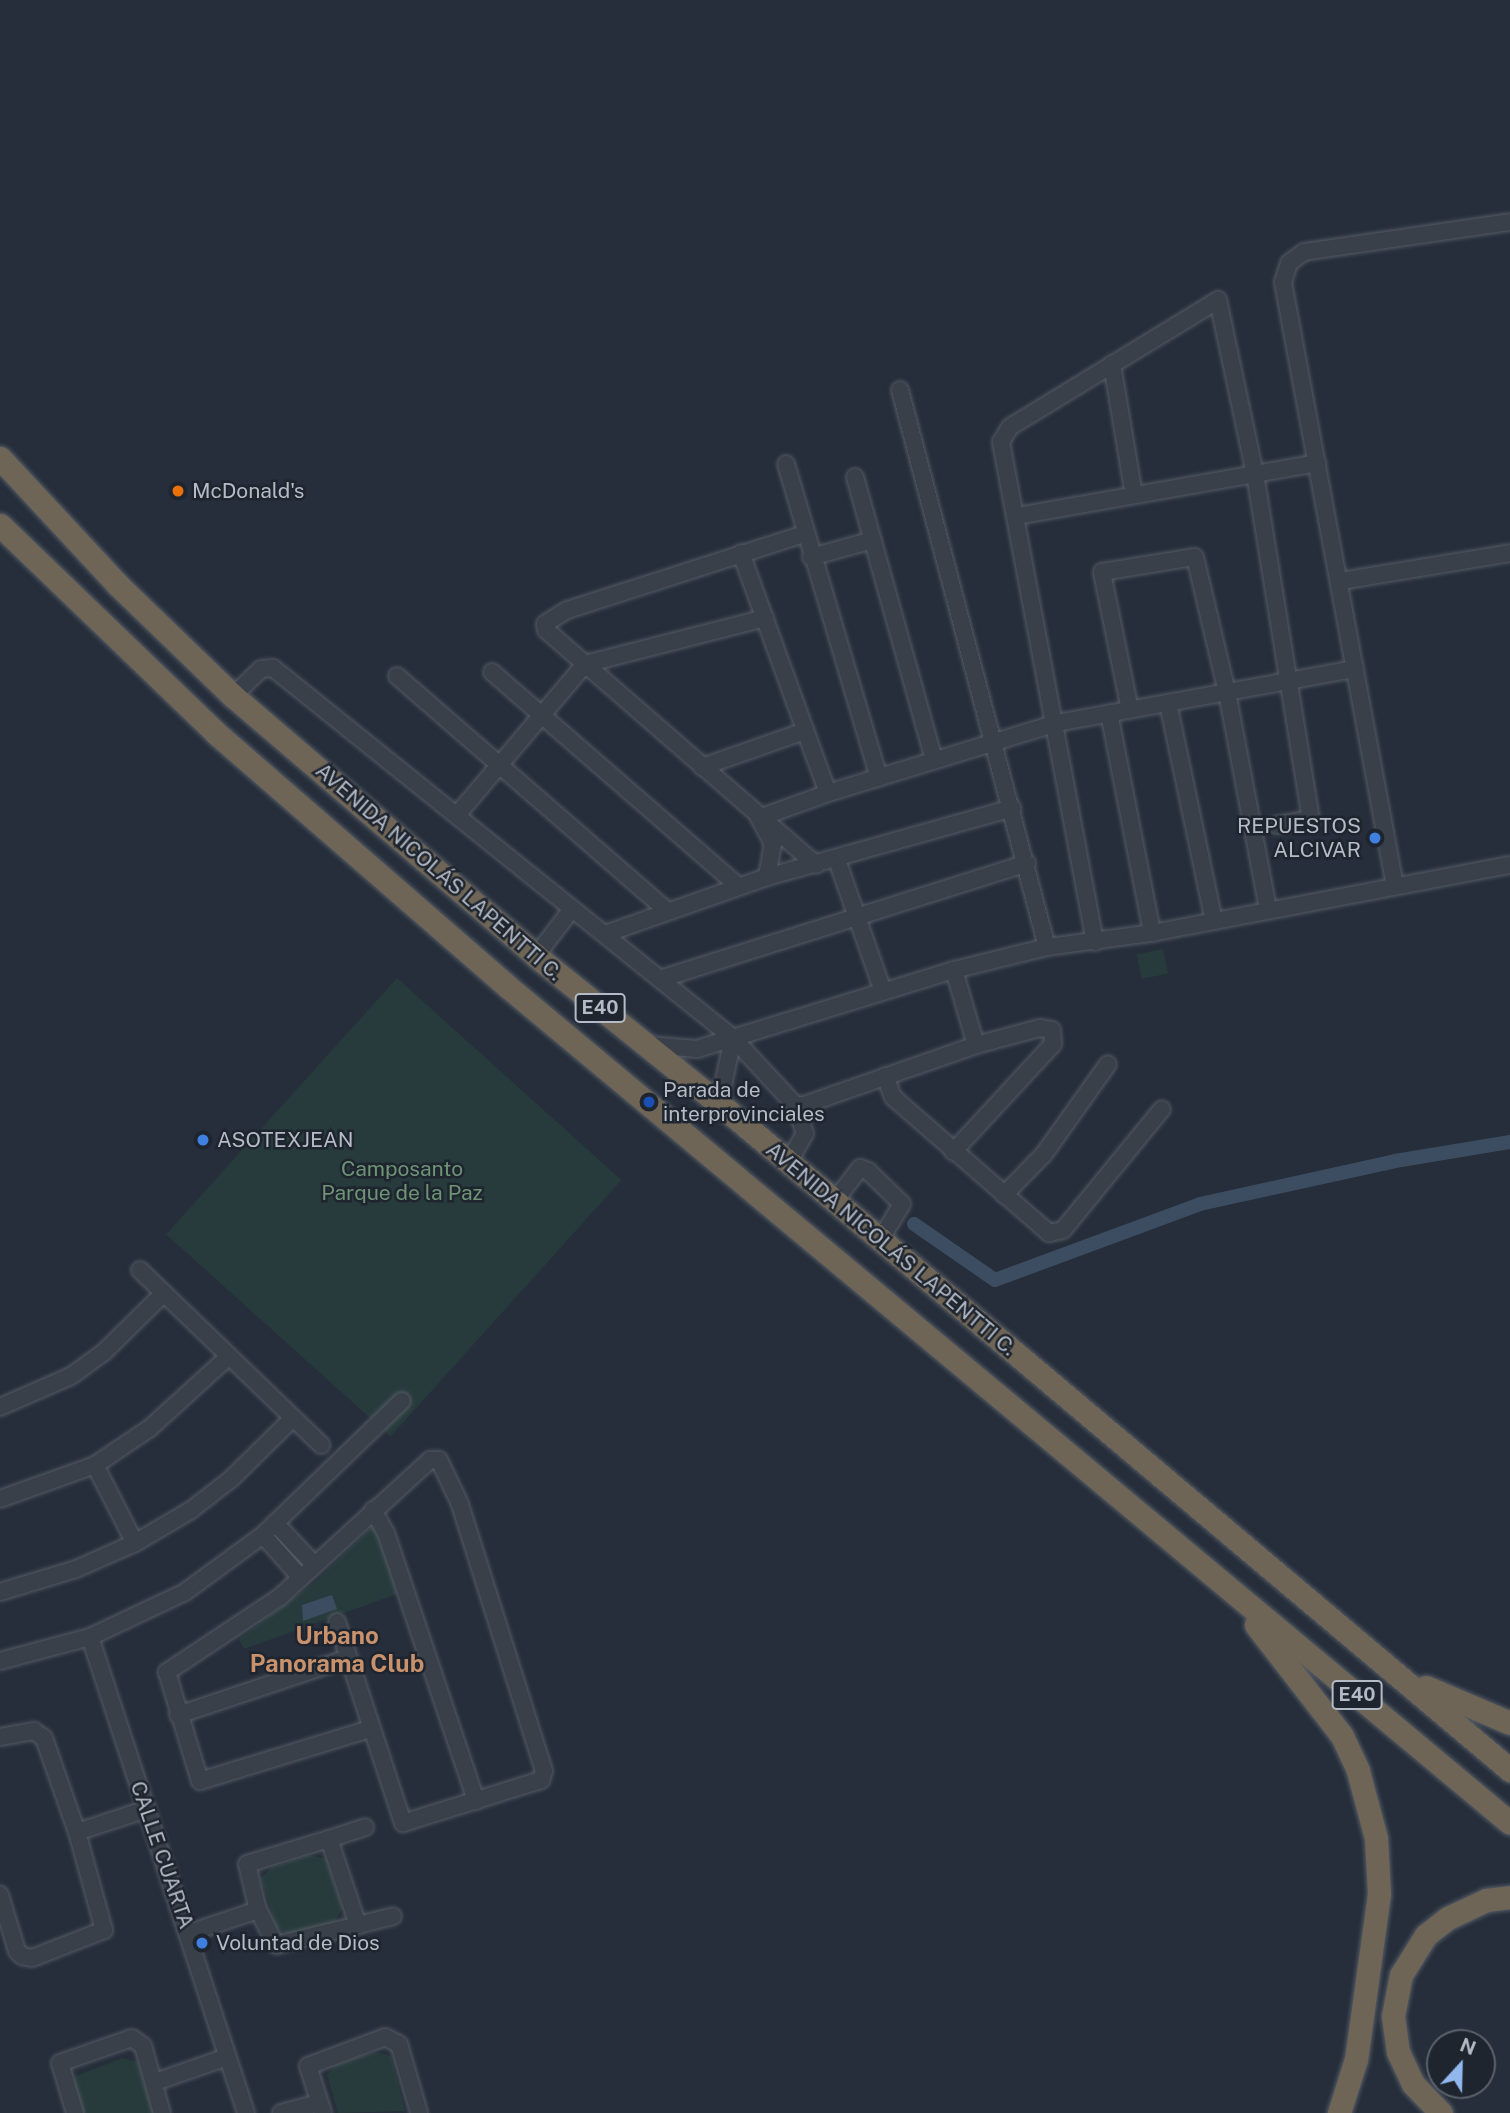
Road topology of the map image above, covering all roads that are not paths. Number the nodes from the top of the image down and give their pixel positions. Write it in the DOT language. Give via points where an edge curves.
graph roads {
  1 [pos="1510,222"];
  2 [pos="1112,364"];
  3 [pos="900,390"];
  4 [pos="0,458"];
  5 [pos="1317,463"];
  6 [pos="786,464"];
  7 [pos="1255,474"];
  8 [pos="855,477"];
  9 [pos="1134,495"];
  10 [pos="1017,516"];
  11 [pos="0,525"];
  12 [pos="804,534"];
  13 [pos="873,540"];
  14 [pos="741,553"];
  15 [pos="1510,553"];
  16 [pos="811,558"];
  17 [pos="1341,581"];
  18 [pos="765,618"];
  19 [pos="585,664"];
  20 [pos="1354,669"];
  21 [pos="492,672"];
  22 [pos="397,676"];
  23 [pos="1288,681"];
  24 [pos="1227,692"];
  25 [pos="233,696"];
  26 [pos="1168,703"];
  27 [pos="1130,710"];
  28 [pos="1109,713"];
  29 [pos="541,716"];
  30 [pos="1057,723"];
  31 [pos="805,731"];
  32 [pos="995,745"];
  33 [pos="934,760"];
  34 [pos="500,762"];
  35 [pos="702,767"];
  36 [pos="879,777"];
  37 [pos="828,793"];
  38 [pos="1012,808"];
  39 [pos="457,815"];
  40 [pos="759,818"];
  41 [pos="1278,825"];
  42 [pos="836,860"];
  43 [pos="1027,863"];
  44 [pos="816,865"];
  45 [pos="1510,865"];
  46 [pos="767,877"];
  47 [pos="1395,886"];
  48 [pos="739,887"];
  49 [pos="571,910"];
  50 [pos="667,911"];
  51 [pos="1268,911"];
  52 [pos="856,914"];
  53 [pos="1214,921"];
  54 [pos="1152,933"];
  55 [pos="605,934"];
  56 [pos="1095,942"];
  57 [pos="1047,947"];
  58 [pos="536,956"];
  59 [pos="954,970"];
  60 [pos="660,979"];
  61 [pos="883,990"];
  62 [pos="733,1038"];
  63 [pos="645,1044"];
  64 [pos="976,1045"];
  65 [pos="1108,1065"];
  66 [pos="885,1076"];
  67 [pos="795,1105"];
  68 [pos="1162,1109"];
  69 [pos="728,1111"];
  70 [pos="953,1152"];
  71 [pos="788,1163"];
  72 [pos="1004,1195"];
  73 [pos="834,1202"];
  74 [pos="880,1240"];
  75 [pos="140,1270"];
  76 [pos="163,1294"];
  77 [pos="228,1357"];
  78 [pos="402,1401"];
  79 [pos="0,1407"];
  80 [pos="292,1419"];
  81 [pos="321,1446"];
  82 [pos="95,1465"];
  83 [pos="0,1499"];
  84 [pos="373,1510"];
  85 [pos="275,1523"];
  86 [pos="263,1535"];
  87 [pos="135,1543"];
  88 [pos="313,1563"];
  89 [pos="1205,1567"];
  90 [pos="300,1577"];
  91 [pos="0,1591"];
  92 [pos="337,1622"];
  93 [pos="1348,1632"];
  94 [pos="90,1637"];
  95 [pos="348,1658"];
  96 [pos="0,1661"];
  97 [pos="178,1715"];
  98 [pos="1510,1723"];
  99 [pos="370,1729"];
  100 [pos="0,1737"];
  101 [pos="1510,1770"];
  102 [pos="476,1801"];
  103 [pos="147,1810"];
  104 [pos="1510,1823"];
  105 [pos="365,1827"];
  106 [pos="77,1832"];
  107 [pos="329,1839"];
  108 [pos="0,1895"];
  109 [pos="1510,1897"];
  110 [pos="258,1910"];
  111 [pos="393,1916"];
  112 [pos="358,1925"];
  113 [pos="189,1933"];
  114 [pos="227,2057"];
  115 [pos="155,2082"];
  116 [pos="321,2108"];
  117 [pos="75,2113"];
  118 [pos="162,2113"];
  119 [pos="246,2113"];
  120 [pos="281,2113"];
  121 [pos="419,2113"];
  122 [pos="1339,2113"];
  123 [pos="1441,2113"];
  1 -- 5 [label="street" via="1304,252 1289,263 1283,282"];
  2 -- 7 [label="street" via="1218,300"];
  2 -- 9 [label="street"];
  2 -- 10 [label="street" via="1003,434"];
  3 -- 32 [label="street"];
  4 -- 25 [label="highway, AVENIDA NICOLÁS LAPENTTI C. / E40" via="118,585"];
  5 -- 7 [label="street"];
  5 -- 17 [label="street"];
  6 -- 12 [label="street"];
  7 -- 9 [label="street"];
  7 -- 23 [label="street"];
  8 -- 13 [label="street"];
  9 -- 10 [label="street"];
  10 -- 30 [label="street"];
  11 -- 89 [label="highway, AVENIDA NICOLÁS LAPENTTI C. / E40" via="216,733 507,986"];
  12 -- 14 [label="street"];
  12 -- 16 [label="street"];
  13 -- 16 [label="street"];
  13 -- 33 [label="street"];
  14 -- 18 [label="street"];
  14 -- 19 [label="street" via="548,619 546,630"];
  15 -- 17 [label="street"];
  16 -- 36 [label="street"];
  17 -- 20 [label="street"];
  18 -- 19 [label="street"];
  18 -- 31 [label="street"];
  19 -- 29 [label="street"];
  19 -- 35 [label="street"];
  20 -- 23 [label="street"];
  20 -- 47 [label="street"];
  21 -- 29 [label="street"];
  22 -- 34 [label="street"];
  23 -- 24 [label="street"];
  23 -- 41 [label="street" via="1311,819"];
  24 -- 26 [label="street"];
  24 -- 27 [label="street" via="1195,557 1105,569 1101,576"];
  24 -- 51 [label="street"];
  25 -- 39 [label="street" via="261,669 273,667"];
  25 -- 58 [label="highway, AVENIDA NICOLÁS LAPENTTI C. / E40"];
  26 -- 27 [label="street"];
  26 -- 53 [label="street"];
  27 -- 28 [label="street"];
  28 -- 30 [label="street"];
  28 -- 54 [label="street"];
  29 -- 34 [label="street"];
  29 -- 48 [label="street"];
  30 -- 32 [label="street"];
  30 -- 56 [label="street"];
  31 -- 35 [label="street"];
  31 -- 37 [label="street"];
  32 -- 33 [label="street"];
  32 -- 38 [label="street"];
  33 -- 36 [label="street"];
  34 -- 39 [label="street"];
  34 -- 50 [label="street"];
  35 -- 40 [label="street"];
  36 -- 37 [label="street"];
  37 -- 40 [label="street"];
  38 -- 42 [label="street"];
  38 -- 43 [label="street"];
  39 -- 49 [label="street"];
  40 -- 44 [label="street"];
  40 -- 46 [label="street" via="773,844"];
  42 -- 44 [label="street"];
  42 -- 52 [label="street"];
  43 -- 52 [label="street"];
  43 -- 57 [label="street"];
  44 -- 46 [label="street"];
  45 -- 47 [label="street"];
  46 -- 48 [label="street"];
  47 -- 51 [label="street"];
  48 -- 50 [label="street"];
  49 -- 55 [label="street"];
  49 -- 58 [label="street"];
  50 -- 55 [label="street"];
  51 -- 53 [label="street"];
  52 -- 60 [label="street"];
  52 -- 61 [label="street"];
  53 -- 54 [label="street"];
  54 -- 56 [label="street"];
  55 -- 60 [label="street"];
  56 -- 57 [label="street"];
  57 -- 59 [label="street"];
  58 -- 63 [label="highway, AVENIDA NICOLÁS LAPENTTI C. / E40"];
  59 -- 61 [label="street"];
  59 -- 64 [label="street"];
  60 -- 62 [label="street"];
  61 -- 62 [label="street"];
  62 -- 63 [label="street" via="697,1049 668,1050"];
  62 -- 67 [label="street"];
  62 -- 69 [label="street" via="721,1095"];
  63 -- 69 [label="highway, AVENIDA NICOLÁS LAPENTTI C. / E40"];
  64 -- 66 [label="street"];
  64 -- 70 [label="street" via="1040,1028 1056,1033 1053,1044"];
  65 -- 72 [label="street" via="1044,1154"];
  66 -- 67 [label="street"];
  66 -- 70 [label="street" via="893,1097"];
  67 -- 71 [label="street" via="805,1133"];
  68 -- 72 [label="street" via="1059,1233 1044,1231"];
  69 -- 71 [label="highway, AVENIDA NICOLÁS LAPENTTI C. / E40"];
  70 -- 72 [label="street"];
  71 -- 73 [label="highway, AVENIDA NICOLÁS LAPENTTI C. / E40"];
  73 -- 74 [label="highway, AVENIDA NICOLÁS LAPENTTI C. / E40"];
  73 -- 74 [label="street" via="860,1168 869,1171 902,1204"];
  74 -- 93 [label="highway, AVENIDA NICOLÁS LAPENTTI C. / E40"];
  75 -- 76 [label="street"];
  76 -- 77 [label="street"];
  76 -- 79 [label="street" via="104,1352 71,1376"];
  77 -- 80 [label="street"];
  77 -- 82 [label="street" via="150,1429"];
  78 -- 85 [label="street"];
  80 -- 81 [label="street"];
  80 -- 87 [label="street" via="231,1479 191,1510"];
  82 -- 83 [label="street"];
  82 -- 87 [label="street"];
  84 -- 88 [label="street"];
  84 -- 102 [label="street" via="386,1533"];
  84 -- 102 [label="street" via="430,1460 439,1460 445,1467 544,1771 541,1780"];
  85 -- 86 [label="street"];
  85 -- 88 [label="street"];
  86 -- 90 [label="street"];
  86 -- 94 [label="street" via="185,1592"];
  87 -- 91 [label="street" via="76,1569"];
  88 -- 90 [label="street"];
  89 -- 104 [label="highway, E40"];
  89 -- 122 [label="highway" via="1342,1736 1369,1808 1379,1894 1356,2059"];
  90 -- 97 [label="street" via="280,1597 169,1668 166,1675"];
  92 -- 95 [label="street"];
  93 -- 98 [label="highway" via="1413,1681"];
  93 -- 101 [label="highway, E40"];
  94 -- 96 [label="street"];
  94 -- 103 [label="street, CALLE CUARTA"];
  95 -- 97 [label="street"];
  95 -- 99 [label="street"];
  97 -- 99 [label="street" via="197,1780 204,1782"];
  99 -- 102 [label="street" via="403,1823"];
  100 -- 106 [label="street" via="34,1731 44,1738"];
  103 -- 106 [label="street"];
  103 -- 113 [label="street, CALLE CUARTA"];
  105 -- 107 [label="street"];
  106 -- 108 [label="street" via="104,1920 104,1930 98,1936 32,1958 22,1956 16,1951"];
  107 -- 110 [label="street" via="250,1860 246,1870"];
  107 -- 112 [label="street"];
  109 -- 123 [label="highway" via="1466,1906 1437,1925 1415,1949 1396,1989 1393,2016 1398,2052 1413,2084"];
  110 -- 112 [label="street" via="271,1941 282,1946"];
  110 -- 113 [label="street"];
  111 -- 112 [label="street"];
  113 -- 114 [label="street, CALLE CUARTA"];
  114 -- 115 [label="street"];
  114 -- 119 [label="street, CALLE CUARTA"];
  115 -- 117 [label="street" via="143,2046 132,2038 64,2059 59,2070"];
  115 -- 118 [label="street"];
  116 -- 120 [label="street"];
  116 -- 121 [label="street" via="308,2066 385,2037 399,2044"];
}
